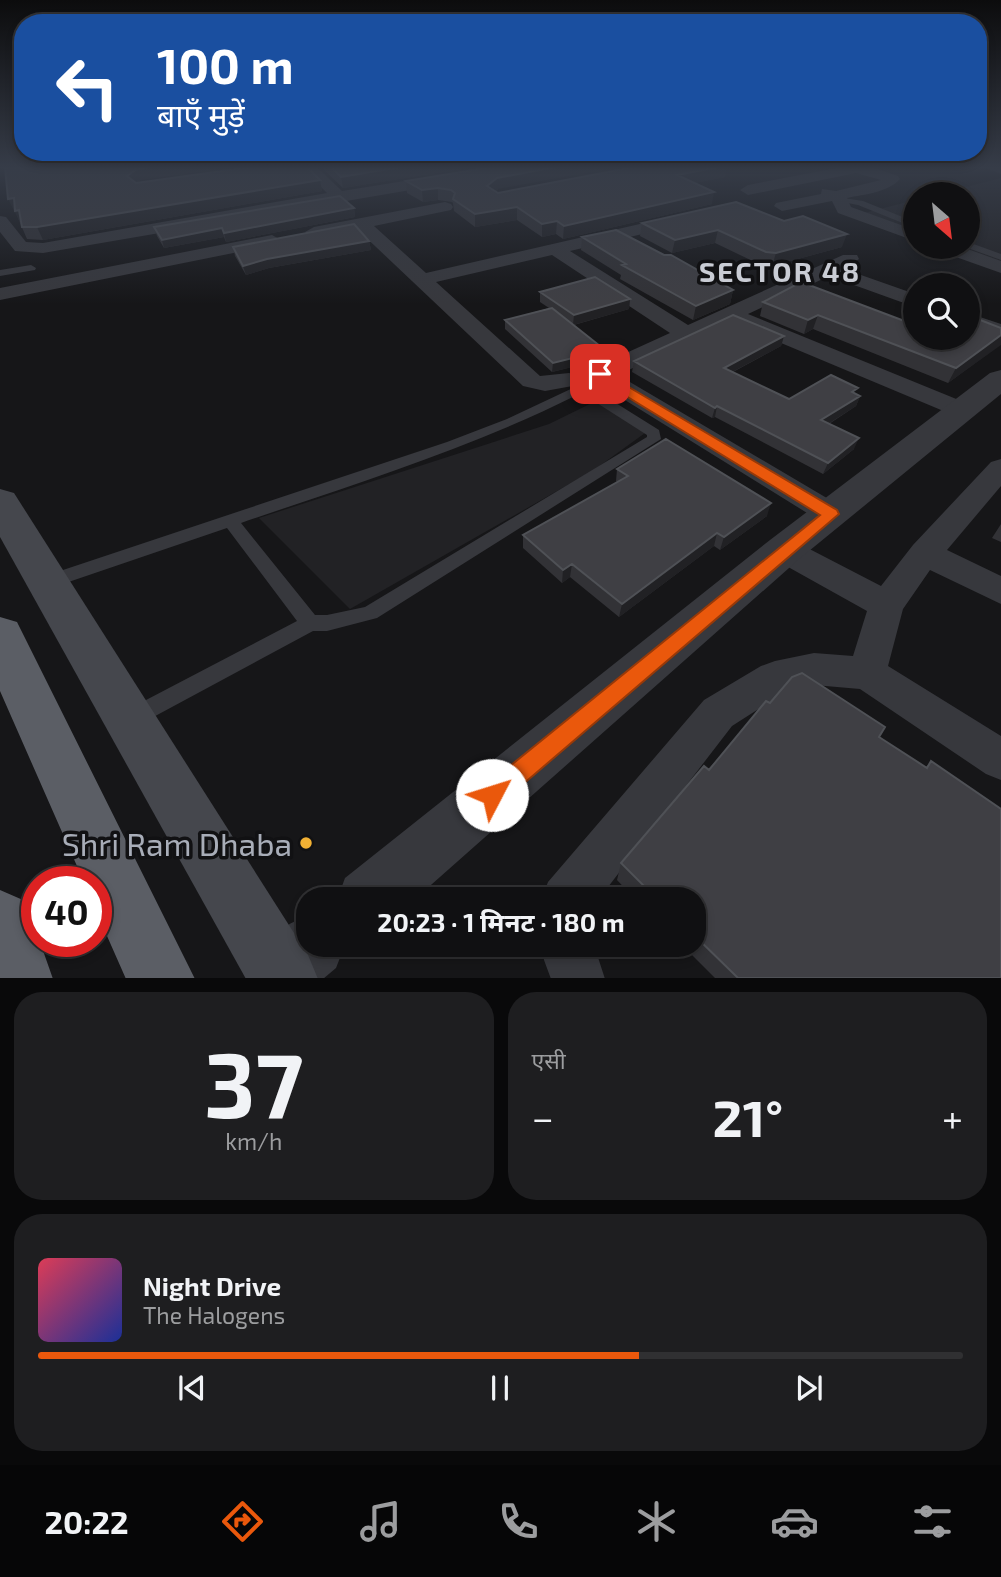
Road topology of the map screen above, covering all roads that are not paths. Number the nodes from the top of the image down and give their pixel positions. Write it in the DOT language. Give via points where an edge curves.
graph roads {
  1 [pos="216,213"];
  2 [pos="415,213"];
  3 [pos="851,213"];
  4 [pos="884,213"];
  5 [pos="691,217"];
  6 [pos="903,220"];
  7 [pos="0,221"];
  8 [pos="361,223"];
  9 [pos="903,232"];
  10 [pos="617,234"];
  11 [pos="638,245"];
  12 [pos="554,248"];
  13 [pos="980,249"];
  14 [pos="1001,257"];
  15 [pos="850,259"];
  16 [pos="979,259"];
  17 [pos="1001,267"];
  18 [pos="32,268"];
  19 [pos="827,269"];
  20 [pos="0,274"];
  21 [pos="420,280"];
  22 [pos="0,294"];
  23 [pos="903,297"];
  24 [pos="730,314"];
  25 [pos="980,323"];
  26 [pos="1001,331"];
  27 [pos="686,334"];
  28 [pos="1001,379"];
  29 [pos="569,380"];
  30 [pos="962,410"];
  31 [pos="1001,468"];
  32 [pos="0,502"];
  33 [pos="831,514"];
  34 [pos="229,519"];
  35 [pos="784,551"];
  36 [pos="925,553"];
  37 [pos="48,582"];
  38 [pos="1001,591"];
  39 [pos="886,605"];
  40 [pos="310,623"];
  41 [pos="0,636"];
  42 [pos="867,673"];
  43 [pos="129,720"];
  44 [pos="1001,760"];
  45 [pos="383,887"];
  46 [pos="577,887"];
  47 [pos="0,923"];
  48 [pos="570,957"];
  49 [pos="293,965"];
  50 [pos="19,978"];
  51 [pos="161,978"];
  52 [pos="578,978"];
  1 -- 7 [label="street" via="30,249 20,247"];
  2 -- 8 [label="street"];
  3 -- 9 [label="street"];
  4 -- 6 [label="lane"];
  5 -- 10 [label="street"];
  8 -- 21 [label="street"];
  8 -- 22 [label="street"];
  10 -- 11 [label="street"];
  10 -- 12 [label="street"];
  12 -- 21 [label="street"];
  12 -- 27 [label="street"];
  13 -- 14 [label="lane"];
  15 -- 19 [label="street"];
  16 -- 17 [label="street"];
  18 -- 20 [label="lane"];
  19 -- 23 [label="street"];
  19 -- 24 [label="street"];
  21 -- 29 [label="street" via="532,381"];
  24 -- 27 [label="street"];
  24 -- 30 [label="street"];
  25 -- 26 [label="street"];
  27 -- 33 [label="street" via="600,374"];
  28 -- 30 [label="street"];
  30 -- 33 [label="street"];
  31 -- 36 [label="street"];
  32 -- 37 [label="main road"];
  33 -- 35 [label="street"];
  34 -- 37 [label="lane"];
  34 -- 40 [label="lane"];
  34 -- 40 [label="lane" via="452,445 575,391 590,393 654,433 654,439 370,614 327,624"];
  35 -- 39 [label="street"];
  35 -- 45 [label="street"];
  36 -- 38 [label="street"];
  36 -- 39 [label="street"];
  37 -- 43 [label="main road"];
  39 -- 42 [label="street"];
  40 -- 43 [label="lane"];
  41 -- 51 [label="highway"];
  42 -- 44 [label="street"];
  42 -- 46 [label="street" via="814,669 775,678 719,713"];
  43 -- 49 [label="main road"];
  47 -- 50 [label="highway"];
  48 -- 52 [label="street"];
}
